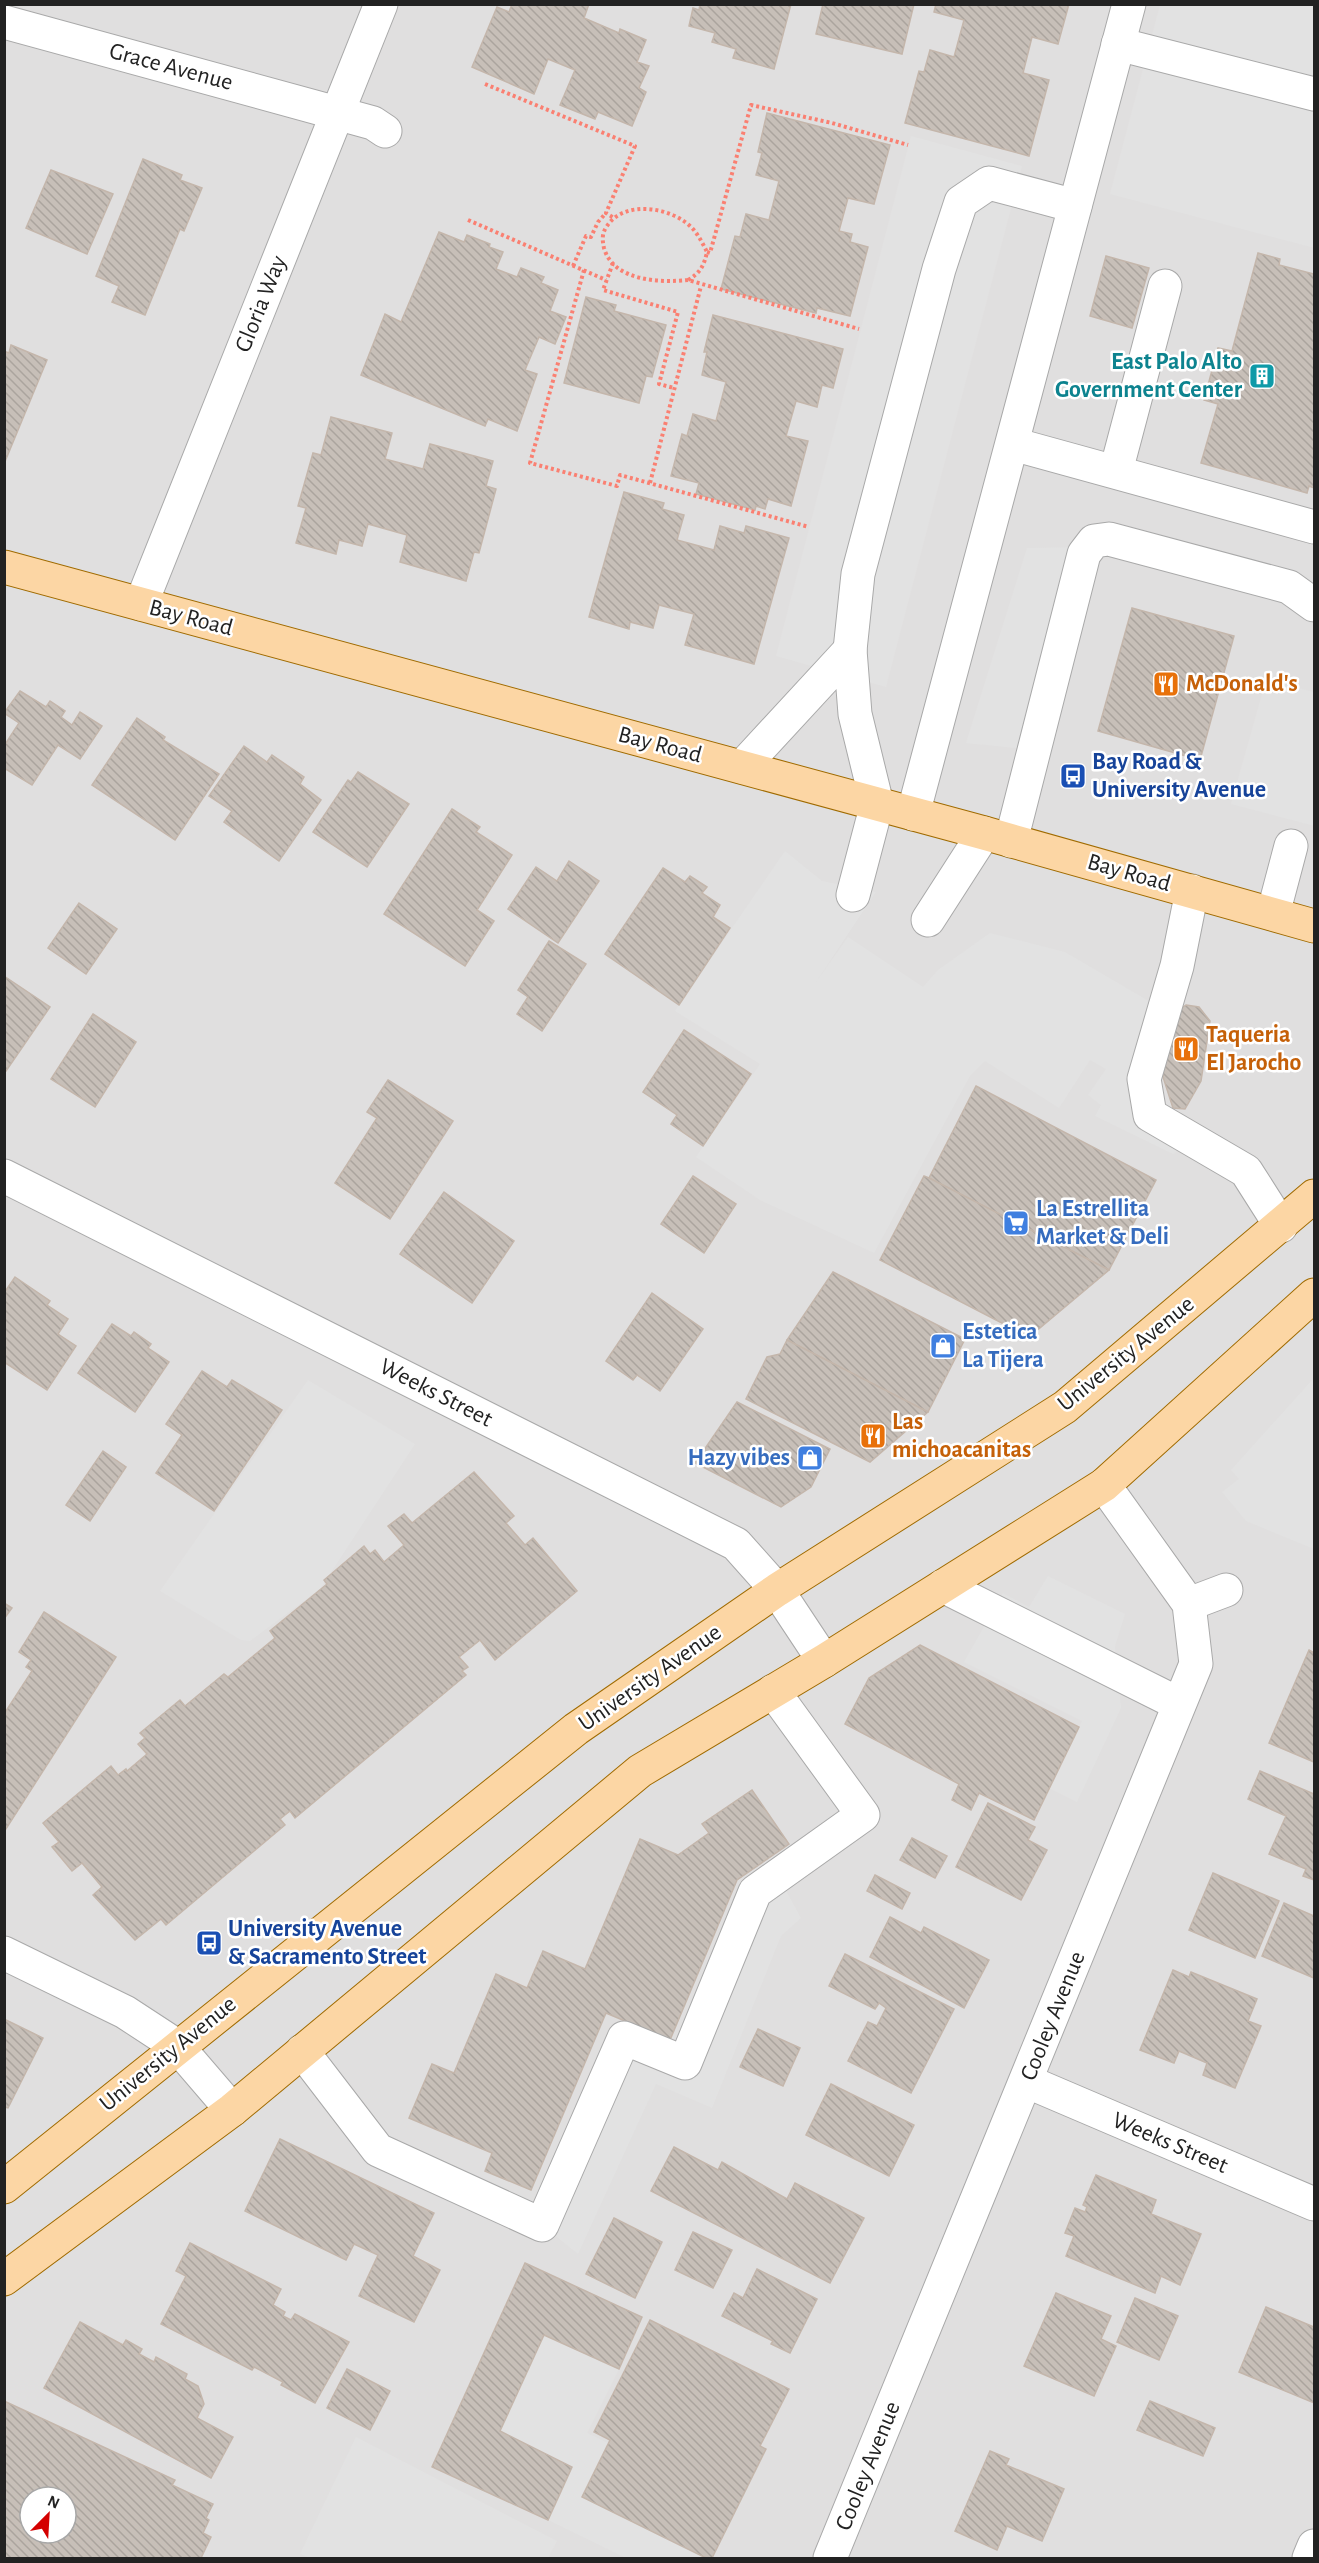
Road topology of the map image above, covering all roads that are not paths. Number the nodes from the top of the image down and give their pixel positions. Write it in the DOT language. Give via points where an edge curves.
graph roads {
  1 [pos="381,4"];
  2 [pos="1129,4"];
  3 [pos="4,22"];
  4 [pos="1118,44"];
  5 [pos="1314,94"];
  6 [pos="337,113"];
  7 [pos="385,131"];
  8 [pos="1075,206"];
  9 [pos="1164,286"];
  10 [pos="1013,444"];
  11 [pos="1116,471"];
  12 [pos="1314,527"];
  13 [pos="4,567"];
  14 [pos="141,604"];
  15 [pos="1314,605"];
  16 [pos="850,650"];
  17 [pos="741,767"];
  18 [pos="878,804"];
  19 [pos="913,814"];
  20 [pos="998,837"];
  21 [pos="1290,846"];
  22 [pos="1192,891"];
  23 [pos="853,895"];
  24 [pos="1273,914"];
  25 [pos="928,920"];
  26 [pos="1314,926"];
  27 [pos="4,1176"];
  28 [pos="1314,1196"];
  29 [pos="1281,1226"];
  30 [pos="1314,1295"];
  31 [pos="1104,1485"];
  32 [pos="943,1586"];
  33 [pos="777,1590"];
  34 [pos="1226,1590"];
  35 [pos="1189,1604"];
  36 [pos="824,1661"];
  37 [pos="773,1691"];
  38 [pos="1179,1704"];
  39 [pos="4,1953"];
  40 [pos="177,2046"];
  41 [pos="302,2051"];
  42 [pos="1026,2081"];
  43 [pos="231,2110"];
  44 [pos="4,2187"];
  45 [pos="1314,2204"];
  46 [pos="4,2279"];
  47 [pos="1314,2546"];
  48 [pos="830,2559"];
  49 [pos="1309,2559"];
  1 -- 6 [label="street, Gloria Way"];
  2 -- 4 [label="street"];
  3 -- 6 [label="street, Grace Avenue"];
  4 -- 5 [label="street"];
  4 -- 8 [label="street"];
  6 -- 7 [label="street, Grace Avenue" via="373,123"];
  6 -- 14 [label="street, Gloria Way"];
  8 -- 10 [label="street"];
  8 -- 16 [label="street" via="989,183 961,202 939,269 858,574"];
  9 -- 11 [label="street"];
  10 -- 11 [label="street"];
  10 -- 19 [label="street"];
  11 -- 12 [label="street"];
  13 -- 14 [label="main road, Bay Road"];
  14 -- 17 [label="main road, Bay Road"];
  15 -- 20 [label="street" via="1289,587 1109,539 1094,541 1084,554"];
  16 -- 17 [label="street"];
  16 -- 18 [label="street" via="855,714"];
  17 -- 18 [label="main road, Bay Road"];
  18 -- 19 [label="main road, Bay Road"];
  18 -- 23 [label="street"];
  19 -- 20 [label="main road, Bay Road"];
  20 -- 22 [label="main road, Bay Road"];
  20 -- 25 [label="street"];
  21 -- 24 [label="street"];
  22 -- 24 [label="main road, Bay Road"];
  22 -- 29 [label="street" via="1177,966 1144,1079 1150,1115 1246,1172"];
  24 -- 26 [label="main road, Bay Road"];
  27 -- 33 [label="street, Weeks Street" via="736,1544"];
  28 -- 29 [label="main road, University Avenue"];
  29 -- 33 [label="main road, University Avenue" via="1065,1407"];
  30 -- 31 [label="main road"];
  31 -- 32 [label="main road"];
  31 -- 35 [label="street, Cooley Avenue"];
  32 -- 36 [label="main road"];
  32 -- 38 [label="street"];
  33 -- 36 [label="street, Weeks Street"];
  33 -- 40 [label="main road, University Avenue" via="576,1729"];
  34 -- 35 [label="street"];
  35 -- 38 [label="street, Cooley Avenue" via="1196,1664"];
  36 -- 37 [label="main road"];
  37 -- 41 [label="main road" via="640,1770"];
  37 -- 41 [label="street" via="863,1815 756,1892 685,2063 624,2038 542,2225 378,2150"];
  38 -- 42 [label="street, Cooley Avenue"];
  39 -- 40 [label="street" via="125,2012"];
  40 -- 43 [label="street"];
  40 -- 44 [label="main road, University Avenue"];
  41 -- 43 [label="main road"];
  42 -- 45 [label="street, Weeks Street"];
  42 -- 48 [label="street, Cooley Avenue"];
  43 -- 46 [label="main road"];
  47 -- 49 [label="street"];
}
